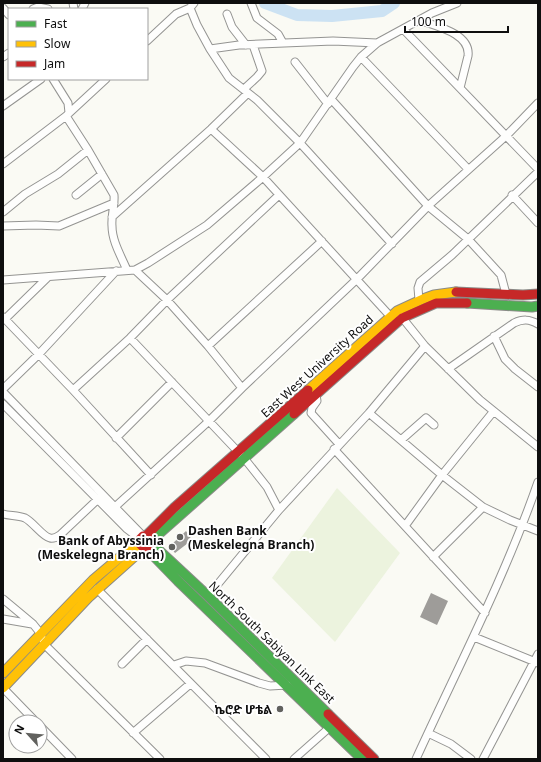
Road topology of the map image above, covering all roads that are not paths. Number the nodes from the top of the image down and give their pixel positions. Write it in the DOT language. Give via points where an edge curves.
graph roads {
  1 [pos="251,3"];
  2 [pos="457,3"];
  3 [pos="192,6"];
  4 [pos="227,14"];
  5 [pos="419,20"];
  6 [pos="403,29"];
  7 [pos="148,40"];
  8 [pos="283,43"];
  9 [pos="377,43"];
  10 [pos="249,45"];
  11 [pos="210,49"];
  12 [pos="361,57"];
  13 [pos="295,62"];
  14 [pos="40,80"];
  15 [pos="54,80"];
  16 [pos="105,80"];
  17 [pos="460,88"];
  18 [pos="246,91"];
  19 [pos="329,102"];
  20 [pos="538,103"];
  21 [pos="3,106"];
  22 [pos="68,114"];
  23 [pos="211,129"];
  24 [pos="506,136"];
  25 [pos="300,142"];
  26 [pos="88,150"];
  27 [pos="3,164"];
  28 [pos="468,169"];
  29 [pos="538,170"];
  30 [pos="102,174"];
  31 [pos="263,177"];
  32 [pos="76,195"];
  33 [pos="279,195"];
  34 [pos="512,195"];
  35 [pos="114,203"];
  36 [pos="428,206"];
  37 [pos="3,212"];
  38 [pos="112,217"];
  39 [pos="538,223"];
  40 [pos="3,226"];
  41 [pos="468,239"];
  42 [pos="322,240"];
  43 [pos="392,244"];
  44 [pos="127,270"];
  45 [pos="135,270"];
  46 [pos="116,271"];
  47 [pos="46,278"];
  48 [pos="357,279"];
  49 [pos="3,280"];
  50 [pos="506,294"];
  51 [pos="538,294"];
  52 [pos="167,300"];
  53 [pos="419,300"];
  54 [pos="538,306"];
  55 [pos="397,315"];
  56 [pos="4,318"];
  57 [pos="538,324"];
  58 [pos="494,336"];
  59 [pos="130,338"];
  60 [pos="208,346"];
  61 [pos="425,346"];
  62 [pos="39,354"];
  63 [pos="448,369"];
  64 [pos="172,382"];
  65 [pos="538,387"];
  66 [pos="242,388"];
  67 [pos="73,390"];
  68 [pos="3,391"];
  69 [pos="316,394"];
  70 [pos="3,404"];
  71 [pos="369,412"];
  72 [pos="493,412"];
  73 [pos="209,422"];
  74 [pos="434,425"];
  75 [pos="116,438"];
  76 [pos="401,440"];
  77 [pos="336,447"];
  78 [pos="538,447"];
  79 [pos="241,454"];
  80 [pos="151,475"];
  81 [pos="442,475"];
  82 [pos="538,482"];
  83 [pos="97,500"];
  84 [pos="116,506"];
  85 [pos="483,508"];
  86 [pos="279,510"];
  87 [pos="3,514"];
  88 [pos="523,525"];
  89 [pos="405,526"];
  90 [pos="538,531"];
  91 [pos="145,541"];
  92 [pos="433,557"];
  93 [pos="97,589"];
  94 [pos="208,596"];
  95 [pos="3,599"];
  96 [pos="485,613"];
  97 [pos="3,619"];
  98 [pos="33,624"];
  99 [pos="41,634"];
  100 [pos="474,637"];
  101 [pos="147,639"];
  102 [pos="44,644"];
  103 [pos="538,654"];
  104 [pos="536,663"];
  105 [pos="122,664"];
  106 [pos="174,665"];
  107 [pos="3,673"];
  108 [pos="190,684"];
  109 [pos="287,685"];
  110 [pos="3,688"];
  111 [pos="312,704"];
  112 [pos="28,714"];
  113 [pos="329,728"];
  114 [pos="134,733"];
  115 [pos="428,733"];
  116 [pos="48,734"];
  117 [pos="72,759"];
  118 [pos="160,759"];
  119 [pos="266,759"];
  120 [pos="294,759"];
  121 [pos="362,759"];
  122 [pos="374,759"];
  123 [pos="416,759"];
  124 [pos="471,759"];
  125 [pos="483,759"];
  1 -- 8 [label="street" via="257,18 278,34"];
  2 -- 5 [label="street"];
  3 -- 7 [label="street" via="176,14"];
  3 -- 11 [label="street" via="197,25"];
  4 -- 10 [label="street" via="232,27"];
  5 -- 6 [label="street"];
  5 -- 17 [label="street" via="456,33 467,45 469,51"];
  6 -- 9 [label="street"];
  6 -- 17 [label="street"];
  8 -- 9 [label="street"];
  8 -- 10 [label="street"];
  9 -- 12 [label="street"];
  10 -- 11 [label="street"];
  10 -- 18 [label="street" via="262,71"];
  11 -- 18 [label="street" via="229,78"];
  12 -- 19 [label="street"];
  12 -- 28 [label="street"];
  13 -- 19 [label="street"];
  14 -- 21 [label="street"];
  15 -- 22 [label="street" via="68,102"];
  16 -- 22 [label="street"];
  17 -- 24 [label="street"];
  18 -- 23 [label="street"];
  18 -- 25 [label="street"];
  19 -- 25 [label="street"];
  19 -- 36 [label="street"];
  20 -- 24 [label="street"];
  22 -- 26 [label="street"];
  22 -- 27 [label="street"];
  23 -- 31 [label="street"];
  23 -- 38 [label="street"];
  24 -- 28 [label="street"];
  24 -- 29 [label="street"];
  25 -- 31 [label="street"];
  25 -- 43 [label="street"];
  26 -- 30 [label="street"];
  26 -- 37 [label="street"];
  28 -- 36 [label="street"];
  29 -- 34 [label="street"];
  30 -- 32 [label="street"];
  30 -- 35 [label="street" via="114,195"];
  31 -- 33 [label="street"];
  31 -- 45 [label="street" via="207,224"];
  33 -- 42 [label="street"];
  33 -- 52 [label="street"];
  34 -- 39 [label="street"];
  34 -- 41 [label="street"];
  35 -- 38 [label="street"];
  35 -- 40 [label="street" via="59,226"];
  36 -- 41 [label="street"];
  36 -- 43 [label="street"];
  38 -- 44 [label="street" via="113,237"];
  41 -- 50 [label="street" via="501,275"];
  41 -- 53 [label="street" via="420,282"];
  42 -- 48 [label="street"];
  42 -- 60 [label="street"];
  43 -- 48 [label="street"];
  44 -- 45 [label="street"];
  44 -- 46 [label="street"];
  45 -- 52 [label="street"];
  46 -- 47 [label="street"];
  46 -- 62 [label="street"];
  47 -- 49 [label="street"];
  47 -- 56 [label="street"];
  48 -- 55 [label="street"];
  48 -- 66 [label="street"];
  50 -- 51 [label="main road, East West University Road"];
  50 -- 53 [label="main road, East West University Road" via="444,292"];
  52 -- 59 [label="street"];
  52 -- 60 [label="street"];
  53 -- 55 [label="main road, East West University Road"];
  54 -- 55 [label="main road, East West University Road" via="436,303 412,313"];
  55 -- 61 [label="street"];
  55 -- 69 [label="main road, East West University Road"];
  55 -- 79 [label="main road, East West University Road"];
  56 -- 62 [label="street"];
  57 -- 58 [label="street" via="532,320 523,320"];
  58 -- 63 [label="street"];
  58 -- 65 [label="street" via="505,359"];
  59 -- 64 [label="street"];
  59 -- 67 [label="street"];
  60 -- 66 [label="street"];
  61 -- 63 [label="street"];
  61 -- 71 [label="street"];
  62 -- 67 [label="street"];
  62 -- 68 [label="street"];
  63 -- 72 [label="street"];
  64 -- 73 [label="street"];
  64 -- 75 [label="street"];
  66 -- 73 [label="street"];
  67 -- 75 [label="street"];
  68 -- 84 [label="street, North South Sabiyan Link East"];
  69 -- 77 [label="street" via="317,401 311,414"];
  69 -- 79 [label="main road, East West University Road"];
  70 -- 83 [label="street, North South Sabiyan Link East"];
  71 -- 76 [label="street"];
  71 -- 77 [label="street"];
  72 -- 78 [label="street"];
  72 -- 81 [label="street"];
  73 -- 79 [label="street"];
  73 -- 80 [label="street"];
  74 -- 76 [label="street" via="426,418"];
  75 -- 80 [label="street"];
  76 -- 81 [label="street"];
  77 -- 86 [label="street"];
  77 -- 89 [label="street"];
  79 -- 86 [label="street" via="267,487"];
  79 -- 91 [label="main road, East West University Road" via="174,508"];
  80 -- 84 [label="street"];
  81 -- 85 [label="street"];
  81 -- 89 [label="street"];
  82 -- 88 [label="street"];
  83 -- 87 [label="street" via="60,536 53,538 46,536 27,519"];
  83 -- 91 [label="street, North South Sabiyan Link East" via="127,529"];
  84 -- 91 [label="street, North South Sabiyan Link East"];
  85 -- 88 [label="street"];
  85 -- 92 [label="street"];
  86 -- 94 [label="street"];
  88 -- 90 [label="street"];
  88 -- 96 [label="street"];
  89 -- 92 [label="street"];
  91 -- 93 [label="main road, East West University Road" via="128,561"];
  91 -- 94 [label="main road, North South Sabiyan Link East"];
  91 -- 99 [label="main road, East West University Road" via="93,580"];
  91 -- 109 [label="main road, North South Sabiyan Link East" via="184,586"];
  92 -- 96 [label="street"];
  93 -- 101 [label="street"];
  93 -- 102 [label="main road, East West University Road"];
  94 -- 111 [label="main road, North South Sabiyan Link East"];
  95 -- 98 [label="street"];
  96 -- 100 [label="street"];
  97 -- 98 [label="street"];
  98 -- 99 [label="street"];
  99 -- 102 [label="street"];
  99 -- 107 [label="main road, East West University Road"];
  100 -- 104 [label="street"];
  100 -- 115 [label="street"];
  101 -- 105 [label="street"];
  101 -- 106 [label="street"];
  102 -- 110 [label="main road, East West University Road"];
  102 -- 114 [label="street"];
  103 -- 104 [label="street"];
  104 -- 125 [label="street"];
  106 -- 108 [label="street"];
  106 -- 109 [label="street" via="186,661 205,663 258,683 270,686"];
  108 -- 114 [label="street"];
  108 -- 119 [label="street"];
  109 -- 111 [label="main road, North South Sabiyan Link East"];
  110 -- 112 [label="street"];
  111 -- 113 [label="main road, North South Sabiyan Link East"];
  111 -- 122 [label="main road, North South Sabiyan Link East"];
  113 -- 120 [label="street"];
  113 -- 121 [label="main road, North South Sabiyan Link East"];
  114 -- 118 [label="street"];
  115 -- 123 [label="street"];
  115 -- 124 [label="street" via="451,744"];
  116 -- 117 [label="street"];
}
